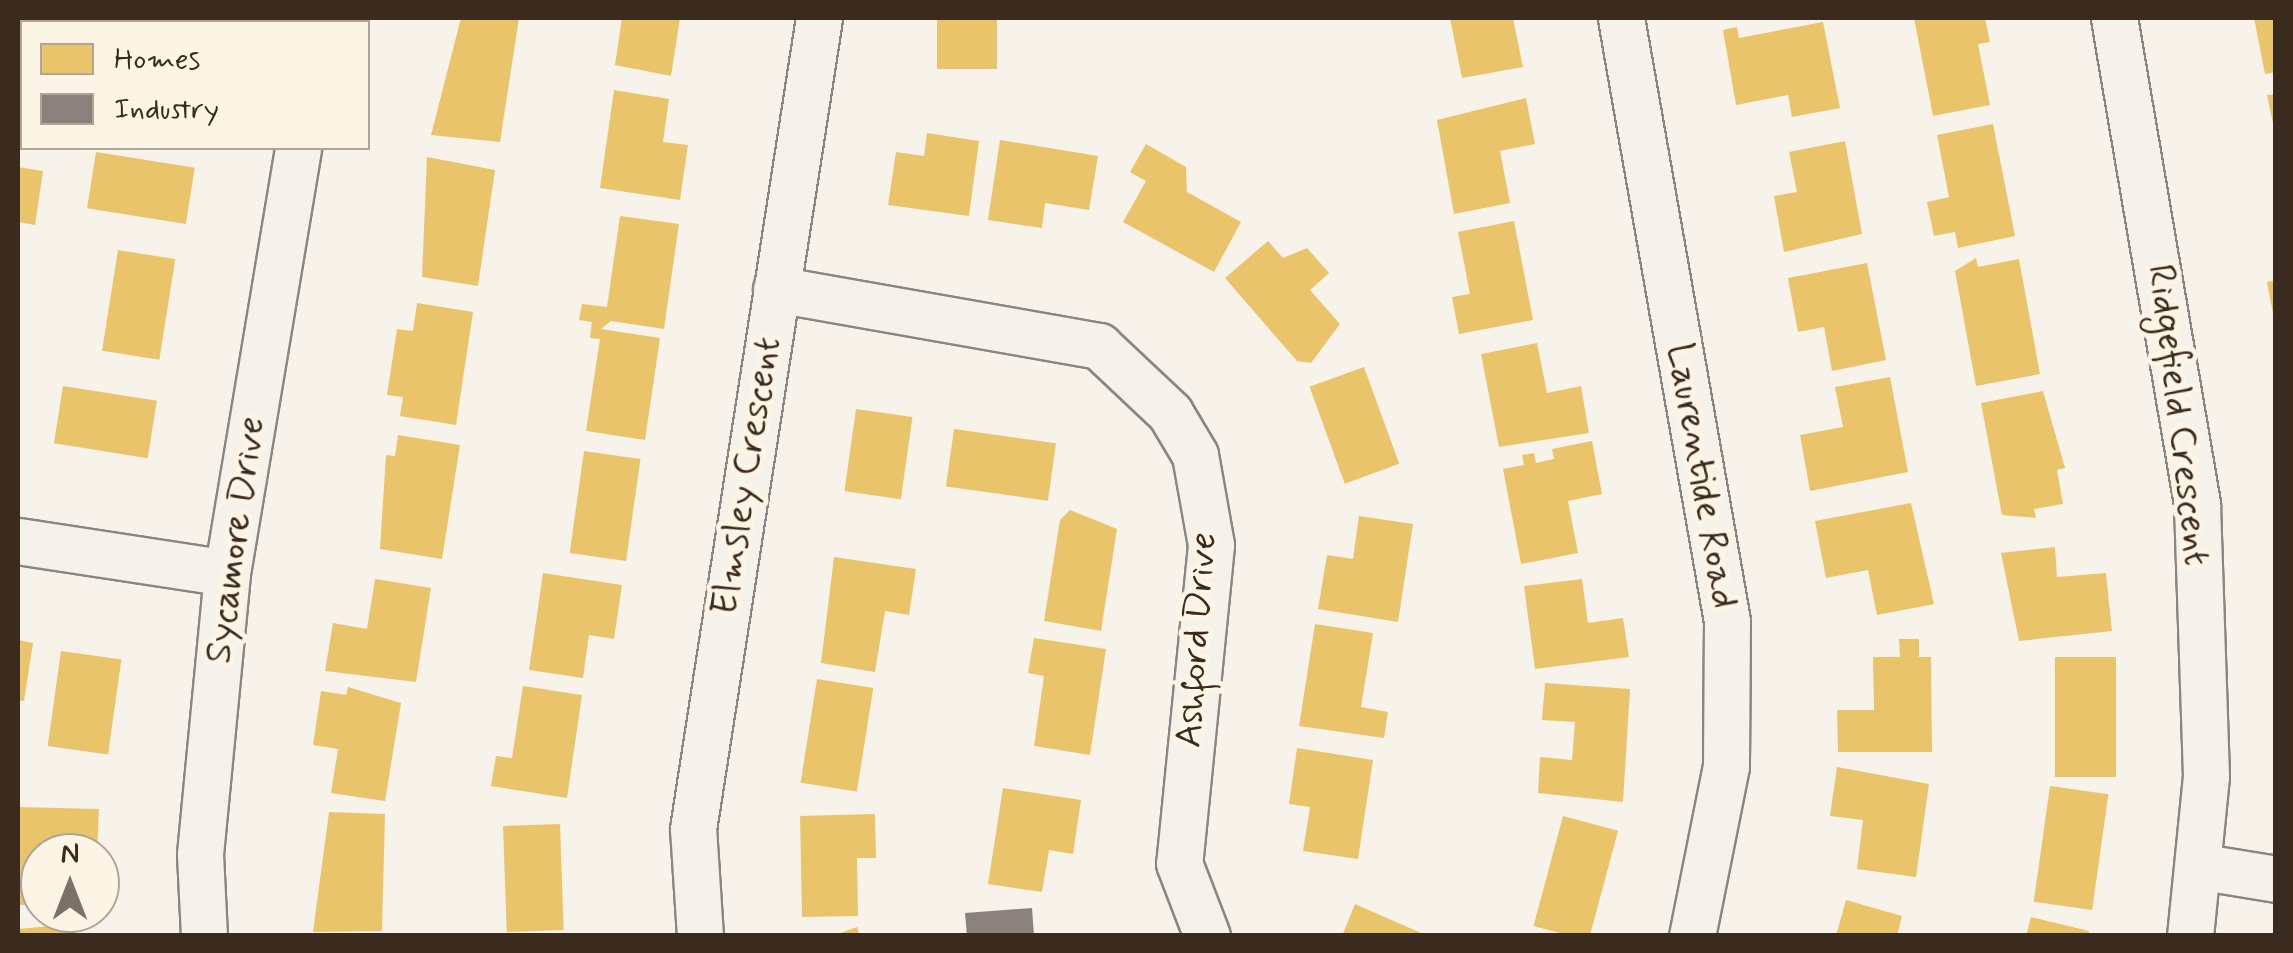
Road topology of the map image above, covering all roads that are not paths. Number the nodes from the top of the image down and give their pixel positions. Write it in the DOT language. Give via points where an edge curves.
graph roads {
  1 [pos="819,18"];
  2 [pos="1621,18"];
  3 [pos="2114,18"];
  4 [pos="298,150"];
  5 [pos="776,289"];
  6 [pos="18,541"];
  7 [pos="227,573"];
  8 [pos="2203,867"];
  9 [pos="2276,878"];
  10 [pos="204,936"];
  11 [pos="700,936"];
  12 [pos="1208,936"];
  13 [pos="1692,936"];
  14 [pos="2190,936"];
  1 -- 5 [label="street, Elmsley Crescent"];
  2 -- 13 [label="street, Laurentide Road" via="1727,622 1726,766"];
  3 -- 8 [label="street, Ridgefield Crescent" via="2197,505"];
  4 -- 7 [label="street, Sycamore Drive"];
  5 -- 11 [label="street, Elmsley Crescent" via="693,829"];
  5 -- 12 [label="street, Ashford Drive" via="1099,346 1170,412 1194,455 1212,545 1179,863"];
  6 -- 7 [label="street"];
  7 -- 10 [label="street, Sycamore Drive" via="200,854"];
  8 -- 9 [label="street"];
  8 -- 14 [label="street, Ridgefield Crescent"];
}
